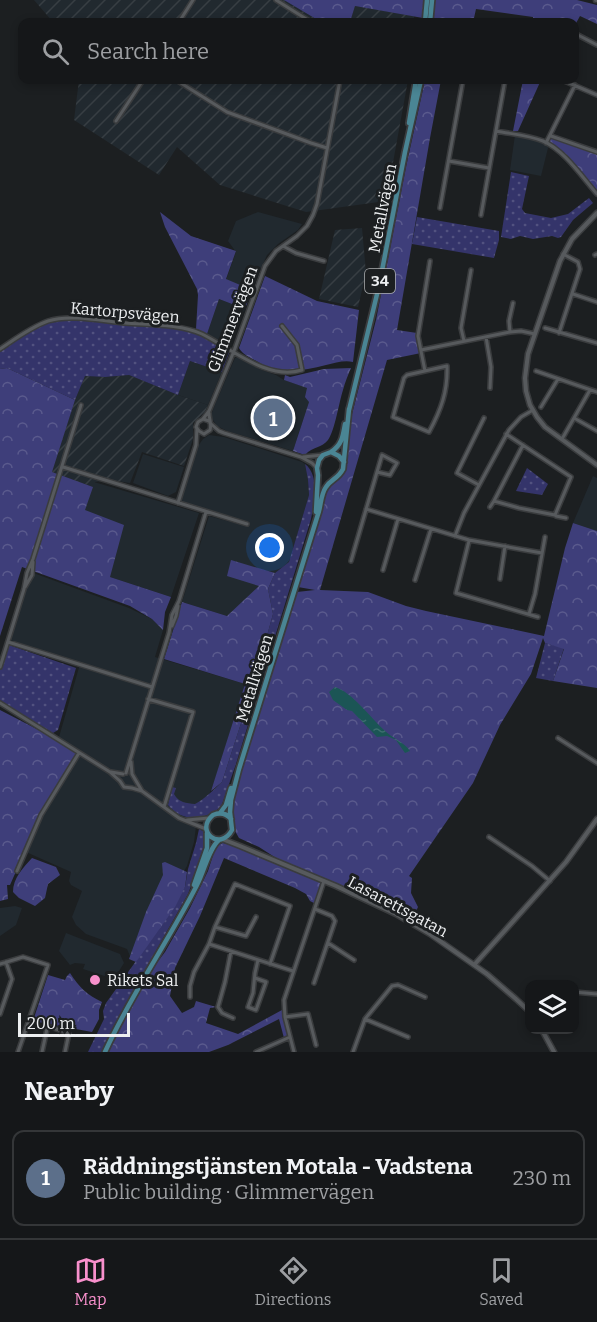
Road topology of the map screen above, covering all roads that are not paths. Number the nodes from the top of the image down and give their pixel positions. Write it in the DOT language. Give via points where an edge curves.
graph roads {
  1 [pos="193,0"];
  2 [pos="276,0"];
  3 [pos="427,0"];
  4 [pos="432,0"];
  5 [pos="182,18"];
  6 [pos="305,18"];
  7 [pos="425,18"];
  8 [pos="430,18"];
  9 [pos="579,36"];
  10 [pos="597,45"];
  11 [pos="139,84"];
  12 [pos="182,84"];
  13 [pos="339,84"];
  14 [pos="415,84"];
  15 [pos="420,84"];
  16 [pos="462,84"];
  17 [pos="504,84"];
  18 [pos="575,85"];
  19 [pos="597,95"];
  20 [pos="116,121"];
  21 [pos="496,131"];
  22 [pos="550,136"];
  23 [pos="546,143"];
  24 [pos="327,148"];
  25 [pos="405,152"];
  26 [pos="597,152"];
  27 [pos="449,160"];
  28 [pos="489,168"];
  29 [pos="597,194"];
  30 [pos="440,208"];
  31 [pos="597,213"];
  32 [pos="481,215"];
  33 [pos="283,246"];
  34 [pos="563,254"];
  35 [pos="324,261"];
  36 [pos="430,261"];
  37 [pos="471,270"];
  38 [pos="573,293"];
  39 [pos="597,302"];
  40 [pos="513,303"];
  41 [pos="282,326"];
  42 [pos="544,328"];
  43 [pos="510,332"];
  44 [pos="559,333"];
  45 [pos="535,334"];
  46 [pos="486,337"];
  47 [pos="464,341"];
  48 [pos="597,344"];
  49 [pos="0,349"];
  50 [pos="421,350"];
  51 [pos="234,351"];
  52 [pos="425,371"];
  53 [pos="536,371"];
  54 [pos="558,379"];
  55 [pos="490,388"];
  56 [pos="591,390"];
  57 [pos="597,392"];
  58 [pos="81,405"];
  59 [pos="541,407"];
  60 [pos="349,409"];
  61 [pos="533,410"];
  62 [pos="209,411"];
  63 [pos="484,418"];
  64 [pos="574,418"];
  65 [pos="203,419"];
  66 [pos="210,422"];
  67 [pos="197,428"];
  68 [pos="219,431"];
  69 [pos="597,431"];
  70 [pos="209,432"];
  71 [pos="204,434"];
  72 [pos="506,434"];
  73 [pos="561,440"];
  74 [pos="196,444"];
  75 [pos="523,445"];
  76 [pos="331,452"];
  77 [pos="323,455"];
  78 [pos="302,457"];
  79 [pos="344,462"];
  80 [pos="597,465"];
  81 [pos="62,467"];
  82 [pos="317,468"];
  83 [pos="377,472"];
  84 [pos="318,475"];
  85 [pos="332,481"];
  86 [pos="479,485"];
  87 [pos="494,501"];
  88 [pos="177,503"];
  89 [pos="490,507"];
  90 [pos="366,509"];
  91 [pos="206,512"];
  92 [pos="555,515"];
  93 [pos="566,518"];
  94 [pos="398,519"];
  95 [pos="248,524"];
  96 [pos="314,525"];
  97 [pos="430,529"];
  98 [pos="455,536"];
  99 [pos="545,537"];
  100 [pos="469,540"];
  101 [pos="505,546"];
  102 [pos="542,553"];
  103 [pos="351,561"];
  104 [pos="383,570"];
  105 [pos="500,579"];
  106 [pos="415,580"];
  107 [pos="529,614"];
  108 [pos="538,617"];
  109 [pos="8,642"];
  110 [pos="0,667"];
  111 [pos="152,687"];
  112 [pos="148,699"];
  113 [pos="0,704"];
  114 [pos="558,738"];
  115 [pos="79,753"];
  116 [pos="131,760"];
  117 [pos="597,763"];
  118 [pos="239,769"];
  119 [pos="110,772"];
  120 [pos="125,774"];
  121 [pos="132,774"];
  122 [pos="120,781"];
  123 [pos="136,782"];
  124 [pos="132,788"];
  125 [pos="142,791"];
  126 [pos="165,807"];
  127 [pos="220,813"];
  128 [pos="209,818"];
  129 [pos="231,819"];
  130 [pos="597,819"];
  131 [pos="183,820"];
  132 [pos="207,831"];
  133 [pos="231,832"];
  134 [pos="489,837"];
  135 [pos="221,840"];
  136 [pos="240,846"];
  137 [pos="17,871"];
  138 [pos="550,880"];
  139 [pos="324,881"];
  140 [pos="185,907"];
  141 [pos="315,909"];
  142 [pos="256,917"];
  143 [pos="215,927"];
  144 [pos="328,943"];
  145 [pos="209,944"];
  146 [pos="231,951"];
  147 [pos="258,960"];
  148 [pos="354,960"];
  149 [pos="6,962"];
  150 [pos="0,964"];
  151 [pos="270,964"];
  152 [pos="474,964"];
  153 [pos="293,971"];
  154 [pos="255,978"];
  155 [pos="314,983"];
  156 [pos="579,992"];
  157 [pos="597,994"];
  158 [pos="190,997"];
  159 [pos="425,997"];
  160 [pos="525,1007"];
  161 [pos="0,1014"];
  162 [pos="285,1017"];
  163 [pos="233,1018"];
  164 [pos="365,1019"];
  165 [pos="545,1034"];
  166 [pos="290,1037"];
  167 [pos="408,1037"];
  168 [pos="316,1045"];
  169 [pos="18,1052"];
  170 [pos="42,1052"];
  171 [pos="65,1052"];
  172 [pos="105,1052"];
  173 [pos="256,1052"];
  174 [pos="294,1052"];
  175 [pos="353,1052"];
  176 [pos="554,1052"];
  1 -- 5 [label="street"];
  2 -- 6 [label="street"];
  3 -- 7 [label="main road"];
  4 -- 8 [label="main road"];
  9 -- 10 [label="street"];
  11 -- 20 [label="street"];
  12 -- 24 [label="street" via="227,112"];
  13 -- 24 [label="street, Glimmervägen"];
  14 -- 25 [label="main road, Metallvägen / 34"];
  15 -- 25 [label="main road, Metallvägen / 34"];
  16 -- 27 [label="street"];
  17 -- 21 [label="street"];
  18 -- 19 [label="street"];
  18 -- 22 [label="street"];
  21 -- 23 [label="street"];
  21 -- 28 [label="street"];
  22 -- 23 [label="street"];
  22 -- 26 [label="street"];
  23 -- 29 [label="street"];
  24 -- 33 [label="street, Glimmervägen" via="313,215 302,231"];
  25 -- 60 [label="main road, Metallvägen / 34" via="379,286"];
  27 -- 28 [label="street"];
  27 -- 30 [label="street"];
  28 -- 32 [label="street"];
  31 -- 34 [label="street" via="576,233"];
  33 -- 35 [label="street" via="296,254"];
  33 -- 51 [label="street, Glimmervägen" via="265,266"];
  34 -- 38 [label="street" via="580,267"];
  34 -- 45 [label="street"];
  36 -- 50 [label="street" via="418,336"];
  37 -- 47 [label="street" via="461,328"];
  38 -- 39 [label="street"];
  38 -- 44 [label="street"];
  40 -- 43 [label="street"];
  41 -- 51 [label="street, Kartorpsvägen" via="297,345 302,370 272,370"];
  42 -- 44 [label="street"];
  43 -- 45 [label="street"];
  43 -- 46 [label="street"];
  44 -- 48 [label="street"];
  45 -- 61 [label="street" via="525,378"];
  46 -- 47 [label="street"];
  46 -- 55 [label="street"];
  47 -- 50 [label="street"];
  49 -- 51 [label="street, Kartorpsvägen" via="42,323 66,319 186,329"];
  50 -- 52 [label="street"];
  51 -- 62 [label="street, Glimmervägen"];
  52 -- 52 [label="street" via="447,366 443,404 429,432 393,417 404,378"];
  53 -- 54 [label="street"];
  54 -- 56 [label="street"];
  54 -- 59 [label="street"];
  56 -- 57 [label="street"];
  56 -- 64 [label="street"];
  58 -- 81 [label="street"];
  60 -- 76 [label="main road, Metallvägen / 34" via="341,441"];
  60 -- 79 [label="main road, Metallvägen / 34"];
  61 -- 72 [label="street" via="516,421"];
  61 -- 73 [label="street" via="545,428"];
  62 -- 65 [label="street, Glimmervägen"];
  62 -- 66 [label="street, Glimmervägen"];
  63 -- 86 [label="street" via="457,473"];
  64 -- 69 [label="street"];
  64 -- 73 [label="street"];
  65 -- 66 [label="street"];
  65 -- 67 [label="street, Glimmervägen"];
  66 -- 68 [label="street"];
  66 -- 70 [label="street, Glimmervägen"];
  67 -- 71 [label="street"];
  67 -- 74 [label="street"];
  68 -- 70 [label="street"];
  68 -- 78 [label="street"];
  70 -- 71 [label="street"];
  71 -- 74 [label="street"];
  72 -- 75 [label="street"];
  72 -- 86 [label="street"];
  73 -- 80 [label="street"];
  74 -- 88 [label="street"];
  75 -- 87 [label="street"];
  75 -- 92 [label="street" via="570,477"];
  76 -- 77 [label="main road"];
  76 -- 79 [label="main road"];
  77 -- 78 [label="street"];
  77 -- 82 [label="main road"];
  78 -- 82 [label="street"];
  79 -- 85 [label="main road, 34" via="339,476"];
  81 -- 88 [label="street"];
  81 -- 109 [label="street"];
  82 -- 84 [label="main road, 34"];
  83 -- 83 [label="street" via="382,455 397,463 390,475"];
  83 -- 90 [label="street"];
  84 -- 85 [label="main road"];
  84 -- 96 [label="main road, Metallvägen / 34"];
  85 -- 96 [label="main road, Metallvägen / 34" via="324,489"];
  86 -- 98 [label="street"];
  87 -- 89 [label="street"];
  87 -- 92 [label="street"];
  88 -- 91 [label="street"];
  90 -- 94 [label="street"];
  90 -- 103 [label="street"];
  91 -- 95 [label="street"];
  91 -- 111 [label="street"];
  92 -- 93 [label="street"];
  94 -- 97 [label="street"];
  94 -- 104 [label="street"];
  96 -- 118 [label="main road, Metallvägen / 34"];
  97 -- 98 [label="street"];
  97 -- 106 [label="street"];
  98 -- 100 [label="street"];
  99 -- 102 [label="street"];
  100 -- 101 [label="street"];
  100 -- 107 [label="street" via="456,593"];
  101 -- 102 [label="street"];
  101 -- 105 [label="street"];
  102 -- 107 [label="street"];
  107 -- 108 [label="street"];
  109 -- 110 [label="street"];
  109 -- 111 [label="street"];
  111 -- 112 [label="street"];
  112 -- 116 [label="street"];
  112 -- 126 [label="street" via="194,712"];
  113 -- 115 [label="street"];
  114 -- 117 [label="street"];
  115 -- 119 [label="street"];
  115 -- 137 [label="street" via="42,815"];
  116 -- 120 [label="street"];
  116 -- 121 [label="street"];
  118 -- 127 [label="main road, Metallvägen / 34"];
  118 -- 129 [label="main road, Metallvägen / 34" via="231,800"];
  119 -- 120 [label="street"];
  119 -- 122 [label="street"];
  120 -- 121 [label="street"];
  120 -- 122 [label="street"];
  121 -- 123 [label="street"];
  122 -- 124 [label="street" via="124,787"];
  123 -- 124 [label="street"];
  123 -- 125 [label="street"];
  124 -- 125 [label="street"];
  125 -- 126 [label="street"];
  126 -- 131 [label="street"];
  127 -- 128 [label="main road"];
  127 -- 129 [label="main road"];
  128 -- 131 [label="street"];
  128 -- 132 [label="main road"];
  129 -- 133 [label="main road, 34"];
  130 -- 138 [label="street"];
  131 -- 132 [label="street"];
  132 -- 135 [label="main road" via="212,838"];
  132 -- 140 [label="main road" via="206,854"];
  133 -- 135 [label="main road"];
  133 -- 136 [label="street"];
  134 -- 138 [label="street"];
  135 -- 136 [label="street, Lasarettsgatan"];
  135 -- 140 [label="main road" via="212,847"];
  136 -- 139 [label="street, Lasarettsgatan"];
  138 -- 152 [label="street"];
  139 -- 141 [label="street"];
  139 -- 152 [label="street, Lasarettsgatan" via="403,918"];
  140 -- 172 [label="main road"];
  141 -- 144 [label="street" via="335,919"];
  141 -- 153 [label="street"];
  142 -- 143 [label="street" via="246,936"];
  143 -- 145 [label="street"];
  143 -- 151 [label="street" via="235,884 290,906"];
  144 -- 148 [label="street"];
  144 -- 155 [label="street"];
  145 -- 146 [label="street"];
  145 -- 158 [label="street" via="191,980"];
  146 -- 147 [label="street"];
  146 -- 163 [label="street" via="218,1007"];
  147 -- 151 [label="street"];
  147 -- 154 [label="street"];
  149 -- 150 [label="street"];
  149 -- 161 [label="street" via="12,980"];
  149 -- 169 [label="street" via="23,957 48,965"];
  151 -- 153 [label="street"];
  152 -- 160 [label="street, Lasarettsgatan"];
  153 -- 162 [label="street" via="285,997"];
  154 -- 154 [label="street" via="249,1007 256,1010 266,982"];
  156 -- 157 [label="street"];
  159 -- 164 [label="street" via="394,985"];
  162 -- 166 [label="street"];
  162 -- 168 [label="street" via="308,1014"];
  164 -- 167 [label="street"];
  164 -- 175 [label="street"];
  165 -- 176 [label="street"];
  166 -- 173 [label="street"];
  166 -- 174 [label="street"];
  170 -- 171 [label="street" via="50,1027 69,1033"];
}
